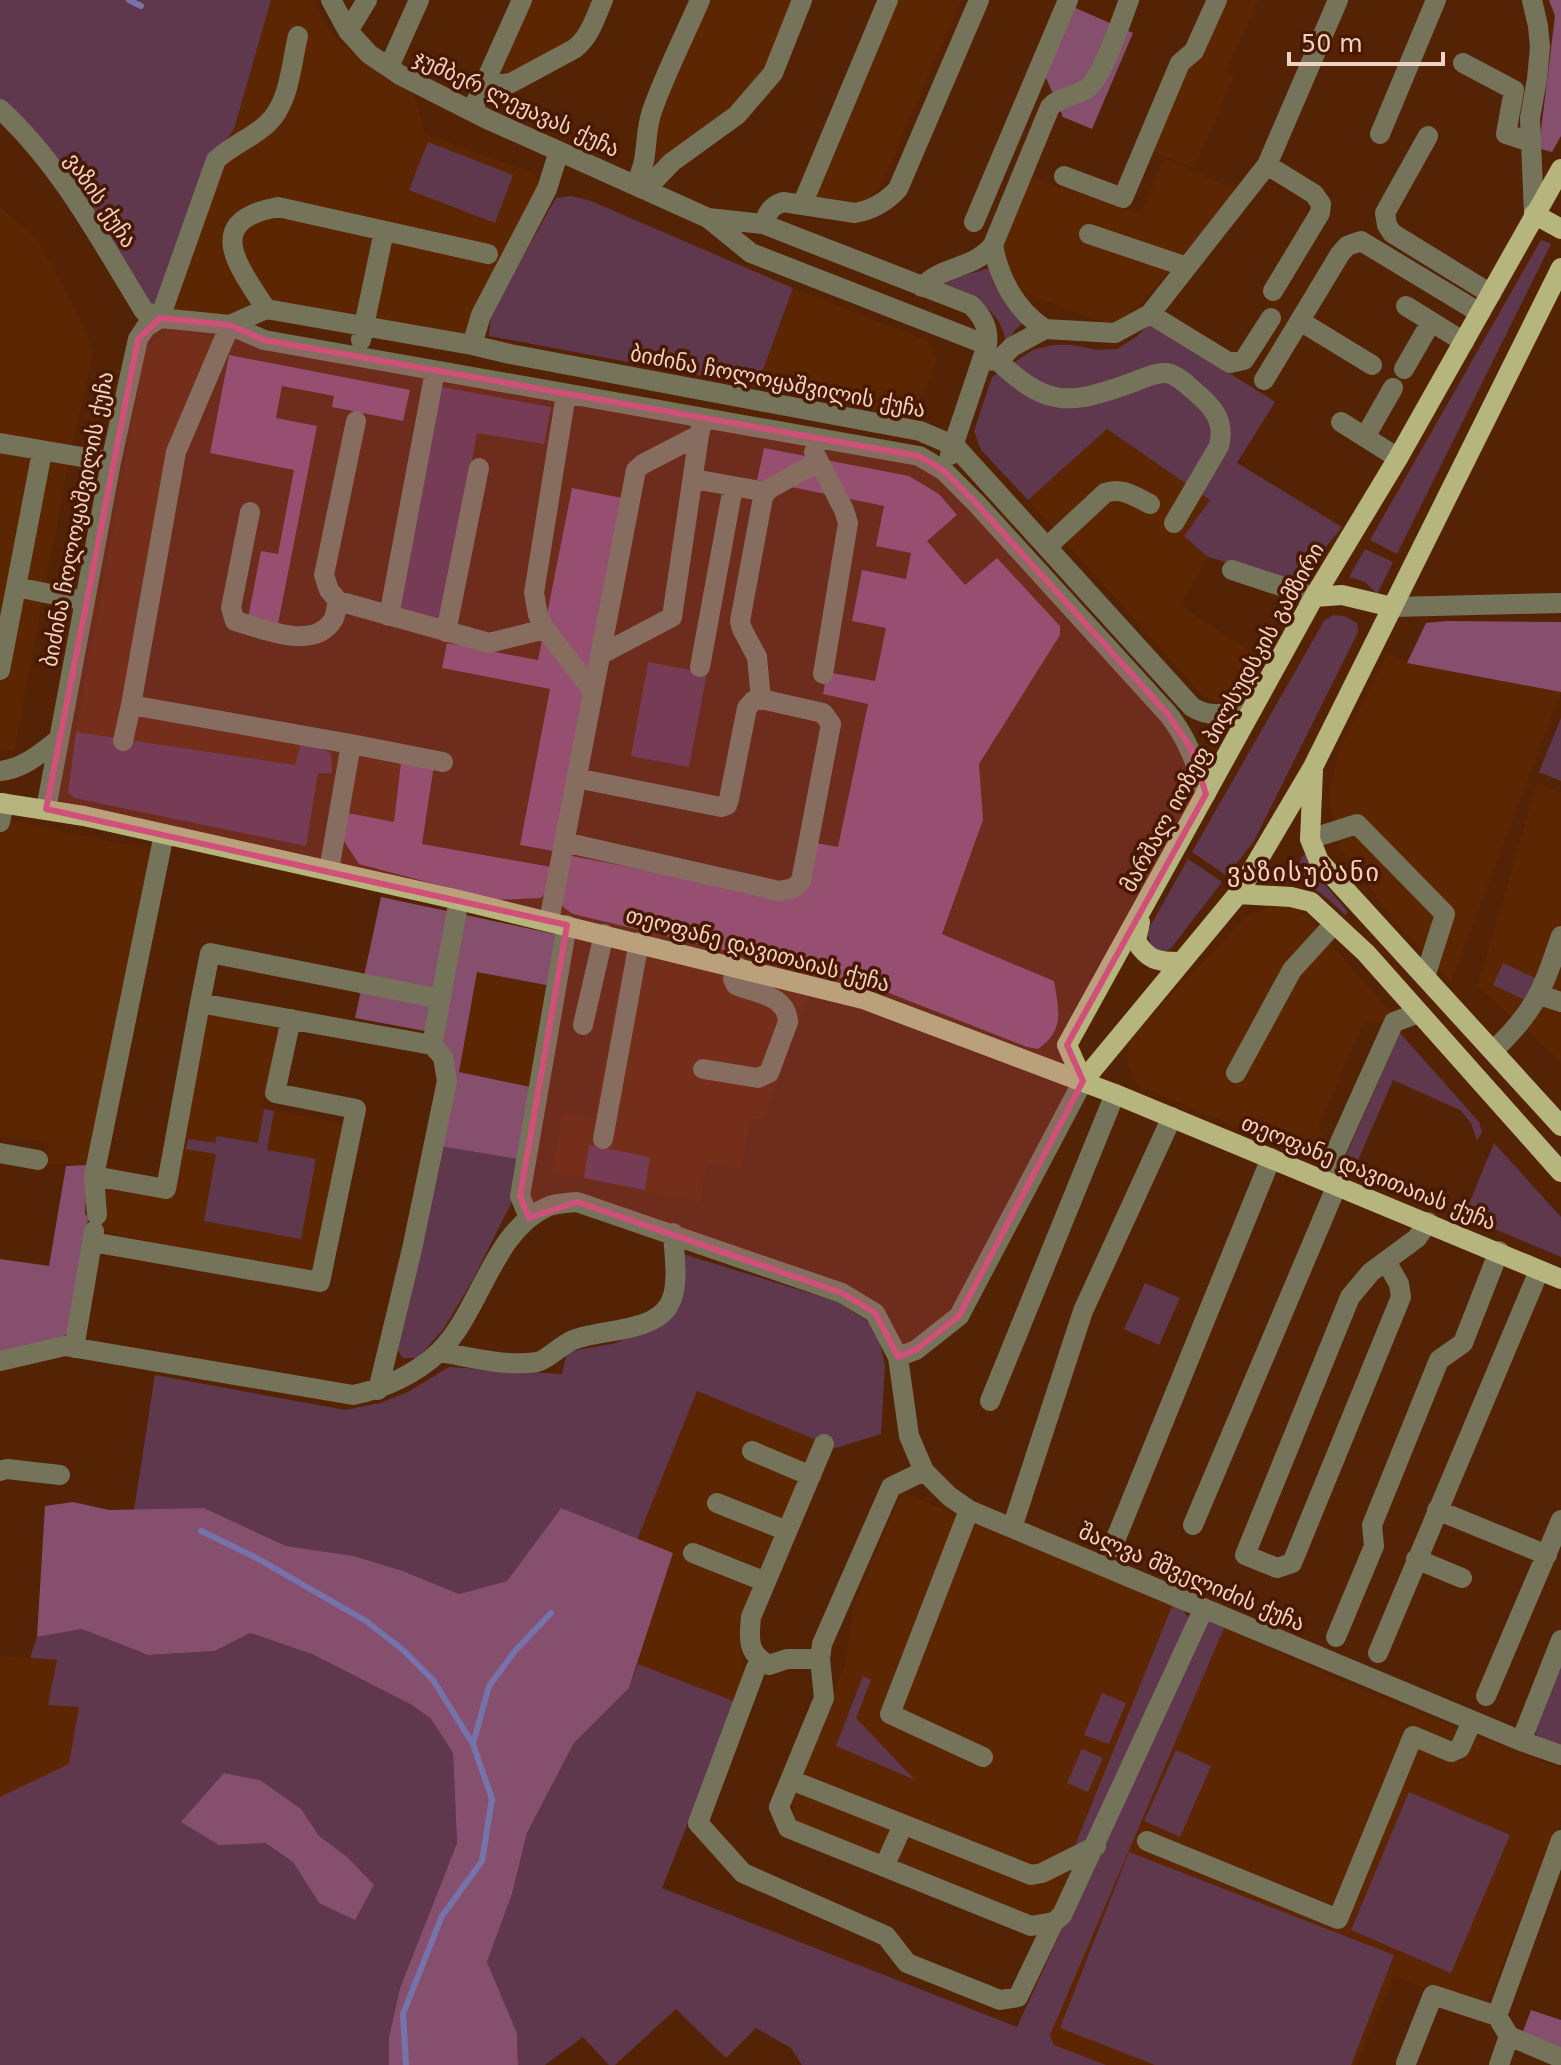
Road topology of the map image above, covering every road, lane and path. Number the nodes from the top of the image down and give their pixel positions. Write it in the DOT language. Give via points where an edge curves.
graph roads {
  1 [pos="331,0"];
  2 [pos="367,0"];
  3 [pos="419,0"];
  4 [pos="522,0"];
  5 [pos="603,0"];
  6 [pos="700,0"];
  7 [pos="802,0"];
  8 [pos="888,0"];
  9 [pos="979,0"];
  10 [pos="1068,0"];
  11 [pos="1129,0"];
  12 [pos="1217,0"];
  13 [pos="1338,0"];
  14 [pos="1532,0"];
  15 [pos="1430,2"];
  16 [pos="348,31"];
  17 [pos="298,36"];
  18 [pos="1463,63"];
  19 [pos="389,67"];
  20 [pos="485,81"];
  21 [pos="0,109"];
  22 [pos="472,111"];
  23 [pos="1380,134"];
  24 [pos="1428,136"];
  25 [pos="1531,142"];
  26 [pos="559,151"];
  27 [pos="1267,165"];
  28 [pos="1561,169"];
  29 [pos="1064,176"];
  30 [pos="640,187"];
  31 [pos="802,205"];
  32 [pos="1534,214"];
  33 [pos="708,218"];
  34 [pos="974,222"];
  35 [pos="763,224"];
  36 [pos="1561,229"];
  37 [pos="384,231"];
  38 [pos="1089,234"];
  39 [pos="993,245"];
  40 [pos="488,254"];
  41 [pos="1187,267"];
  42 [pos="1561,268"];
  43 [pos="922,287"];
  44 [pos="1273,291"];
  45 [pos="1491,294"];
  46 [pos="1406,306"];
  47 [pos="266,309"];
  48 [pos="1480,313"];
  49 [pos="1150,314"];
  50 [pos="160,318"];
  51 [pos="1271,318"];
  52 [pos="1300,321"];
  53 [pos="1431,322"];
  54 [pos="230,325"];
  55 [pos="363,327"];
  56 [pos="1045,329"];
  57 [pos="1464,342"];
  58 [pos="482,347"];
  59 [pos="989,355"];
  60 [pos="358,357"];
  61 [pos="1372,365"];
  62 [pos="1404,369"];
  63 [pos="435,371"];
  64 [pos="622,375"];
  65 [pos="488,380"];
  66 [pos="1264,380"];
  67 [pos="1393,388"];
  68 [pos="566,394"];
  69 [pos="749,400"];
  70 [pos="616,403"];
  71 [pos="356,421"];
  72 [pos="1341,422"];
  73 [pos="701,427"];
  74 [pos="747,427"];
  75 [pos="1365,437"];
  76 [pos="814,439"];
  77 [pos="0,443"];
  78 [pos="955,446"];
  79 [pos="42,452"];
  80 [pos="1398,458"];
  81 [pos="111,462"];
  82 [pos="818,462"];
  83 [pos="479,468"];
  84 [pos="943,470"];
  85 [pos="694,479"];
  86 [pos="733,487"];
  87 [pos="766,492"];
  88 [pos="1150,504"];
  89 [pos="250,512"];
  90 [pos="1174,523"];
  91 [pos="1047,547"];
  92 [pos="1232,570"];
  93 [pos="16,587"];
  94 [pos="1314,597"];
  95 [pos="85,601"];
  96 [pos="338,601"];
  97 [pos="1561,603"];
  98 [pos="1392,607"];
  99 [pos="389,616"];
  100 [pos="545,629"];
  101 [pos="446,632"];
  102 [pos="600,655"];
  103 [pos="700,667"];
  104 [pos="0,670"];
  105 [pos="823,674"];
  106 [pos="593,691"];
  107 [pos="761,699"];
  108 [pos="131,705"];
  109 [pos="1253,708"];
  110 [pos="59,739"];
  111 [pos="123,741"];
  112 [pos="351,744"];
  113 [pos="443,762"];
  114 [pos="1313,767"];
  115 [pos="0,771"];
  116 [pos="576,778"];
  117 [pos="1206,794"];
  118 [pos="1,809"];
  119 [pos="46,809"];
  120 [pos="164,834"];
  121 [pos="1310,839"];
  122 [pos="564,842"];
  123 [pos="329,870"];
  124 [pos="1238,894"];
  125 [pos="459,900"];
  126 [pos="1144,906"];
  127 [pos="558,923"];
  128 [pos="1334,924"];
  129 [pos="604,934"];
  130 [pos="1561,936"];
  131 [pos="639,942"];
  132 [pos="1179,962"];
  133 [pos="737,966"];
  134 [pos="1425,977"];
  135 [pos="1540,995"];
  136 [pos="441,999"];
  137 [pos="1561,1002"];
  138 [pos="200,1003"];
  139 [pos="1419,1013"];
  140 [pos="291,1019"];
  141 [pos="583,1025"];
  142 [pos="432,1045"];
  143 [pos="1493,1051"];
  144 [pos="703,1069"];
  145 [pos="1236,1073"];
  146 [pos="1083,1081"];
  147 [pos="1115,1094"];
  148 [pos="1172,1117"];
  149 [pos="1561,1126"];
  150 [pos="603,1139"];
  151 [pos="0,1153"];
  152 [pos="1271,1158"];
  153 [pos="38,1160"];
  154 [pos="1561,1172"];
  155 [pos="94,1176"];
  156 [pos="1330,1182"];
  157 [pos="529,1218"];
  158 [pos="1428,1222"];
  159 [pos="95,1230"];
  160 [pos="673,1233"];
  161 [pos="1499,1251"];
  162 [pos="1386,1261"];
  163 [pos="1539,1271"];
  164 [pos="1561,1279"];
  165 [pos="74,1348"];
  166 [pos="439,1352"];
  167 [pos="898,1357"];
  168 [pos="0,1361"];
  169 [pos="378,1390"];
  170 [pos="990,1401"];
  171 [pos="824,1444"];
  172 [pos="752,1451"];
  173 [pos="0,1471"];
  174 [pos="924,1471"];
  175 [pos="60,1475"];
  176 [pos="811,1476"];
  177 [pos="717,1503"];
  178 [pos="969,1510"];
  179 [pos="1437,1510"];
  180 [pos="1561,1520"];
  181 [pos="1193,1525"];
  182 [pos="1012,1528"];
  183 [pos="787,1531"];
  184 [pos="1112,1548"];
  185 [pos="693,1553"];
  186 [pos="1547,1555"];
  187 [pos="1416,1559"];
  188 [pos="1462,1578"];
  189 [pos="766,1582"];
  190 [pos="1204,1608"];
  191 [pos="1336,1637"];
  192 [pos="1561,1640"];
  193 [pos="1378,1653"];
  194 [pos="820,1659"];
  195 [pos="762,1662"];
  196 [pos="1486,1696"];
  197 [pos="1472,1721"];
  198 [pos="1521,1741"];
  199 [pos="1561,1755"];
  200 [pos="983,1757"];
  201 [pos="791,1780"];
  202 [pos="903,1825"];
  203 [pos="1561,1840"];
  204 [pos="1147,1841"];
  205 [pos="1096,1846"];
  206 [pos="884,1867"];
  207 [pos="1054,1922"];
  208 [pos="1497,2016"];
  209 [pos="1509,2036"];
  210 [pos="1549,2058"];
  211 [pos="1406,2063"];
  212 [pos="1499,2065"];
  1 -- 16 [label="street, ჯუმბერ ლეჟავას ქუჩა"];
  2 -- 16 [label="street"];
  3 -- 19 [label="street"];
  4 -- 20 [label="street"];
  5 -- 20 [label="street" via="589,32 574,49 511,83"];
  6 -- 30 [label="street" via="651,115"];
  7 -- 30 [label="street" via="773,73 737,115"];
  8 -- 31 [label="street"];
  9 -- 31 [label="street" via="898,189 882,203 855,213"];
  10 -- 34 [label="street"];
  11 -- 39 [label="street" via="1092,84 1050,107"];
  12 -- 29 [label="street" via="1194,51 1180,63 1123,198"];
  13 -- 27 [label="street"];
  14 -- 25 [label="street" via="1540,47"];
  15 -- 23 [label="street"];
  16 -- 19 [label="street, ჯუმბერ ლეჟავას ქუჩა"];
  17 -- 50 [label="street, ბიძინა ჩოლოყაშვილის ქუჩა" via="279,110 216,160"];
  18 -- 25 [label="street" via="1514,90 1506,134"];
  19 -- 22 [label="street, ჯუმბერ ლეჟავას ქუჩა"];
  20 -- 22 [label="street"];
  21 -- 50 [label="street, ვაზის ქუჩა" via="55,171 144,311"];
  22 -- 26 [label="street, ჯუმბერ ლეჟავას ქუჩა"];
  24 -- 45 [label="street" via="1385,213 1387,225"];
  25 -- 32 [label="street"];
  26 -- 30 [label="street, ჯუმბერ ლეჟავას ქუჩა"];
  26 -- 58 [label="street" via="547,189 481,315"];
  27 -- 41 [label="street"];
  27 -- 44 [label="street" via="1314,194 1321,204"];
  28 -- 32 [label="main road, მარშალ იოზეფ პილსუდსკის გამზირი"];
  30 -- 33 [label="street, ჯუმბერ ლეჟავას ქუჩა"];
  31 -- 35 [label="street" via="774,205"];
  32 -- 36 [label="main road"];
  32 -- 45 [label="main road, მარშალ იოზეფ პილსუდსკის გამზირი"];
  33 -- 35 [label="street, ჯუმბერ ლეჟავას ქუჩა"];
  33 -- 59 [label="street, ჯუმბერ ლეჟავას ქუჩა" via="751,253"];
  35 -- 43 [label="street, ჯუმბერ ლეჟავას ქუჩა"];
  37 -- 40 [label="street"];
  37 -- 47 [label="street" via="278,207 243,219 231,250"];
  37 -- 55 [label="street"];
  38 -- 41 [label="street"];
  39 -- 43 [label="street" via="984,256 939,272"];
  39 -- 56 [label="street" via="996,266 1012,295"];
  41 -- 49 [label="street"];
  42 -- 98 [label="main road"];
  43 -- 59 [label="street, ჯუმბერ ლეჟავას ქუჩა" via="971,305 985,323"];
  45 -- 48 [label="main road, მარშალ იოზეფ პილსუდსკის გამზირი"];
  46 -- 53 [label="street"];
  47 -- 54 [label="street"];
  47 -- 55 [label="street, ბიძინა ჩოლოყაშვილის ქუჩა"];
  48 -- 52 [label="street" via="1361,241 1340,254"];
  48 -- 57 [label="main road, მარშალ იოზეფ პილსუდსკის გამზირი"];
  49 -- 51 [label="street" via="1230,363 1244,360"];
  49 -- 56 [label="street" via="1115,333"];
  50 -- 54 [label="street"];
  50 -- 81 [label="street, ბიძინა ჩოლოყაშვილის ქუჩა" via="138,339"];
  52 -- 61 [label="street"];
  52 -- 66 [label="street"];
  53 -- 57 [label="street"];
  53 -- 62 [label="street"];
  54 -- 60 [label="street" via="264,340"];
  54 -- 108 [label="street" via="176,452"];
  55 -- 58 [label="street, ბიძინა ჩოლოყაშვილის ქუჩა"];
  55 -- 60 [label="street"];
  56 -- 59 [label="street"];
  57 -- 80 [label="main road, მარშალ იოზეფ პილსუდსკის გამზირი"];
  58 -- 64 [label="street, ბიძინა ჩოლოყაშვილის ქუჩა"];
  58 -- 65 [label="street"];
  59 -- 78 [label="street"];
  59 -- 90 [label="street" via="1035,392 1047,395 1079,398 1168,373 1208,402 1220,423 1219,446"];
  60 -- 63 [label="street"];
  63 -- 65 [label="street"];
  63 -- 99 [label="street"];
  64 -- 69 [label="street, ბიძინა ჩოლოყაშვილის ქუჩა"];
  64 -- 70 [label="street"];
  65 -- 68 [label="street"];
  67 -- 75 [label="street"];
  68 -- 70 [label="street"];
  68 -- 100 [label="street" via="534,593"];
  69 -- 74 [label="street"];
  69 -- 78 [label="street, ბიძინა ჩოლოყაშვილის ქუჩა" via="920,431"];
  70 -- 73 [label="street"];
  71 -- 96 [label="street" via="324,575"];
  72 -- 75 [label="street"];
  73 -- 74 [label="street"];
  73 -- 85 [label="street"];
  73 -- 102 [label="street" via="636,470"];
  74 -- 76 [label="street"];
  75 -- 80 [label="street"];
  76 -- 82 [label="street"];
  76 -- 84 [label="street" via="919,456"];
  77 -- 79 [label="street"];
  78 -- 84 [label="street"];
  78 -- 91 [label="street, ბიძინა ჩოლოყაშვილის ქუჩა"];
  79 -- 81 [label="street"];
  79 -- 93 [label="street"];
  80 -- 94 [label="main road, მარშალ იოზეფ პილსუდსკის გამზირი"];
  81 -- 95 [label="street, ბიძინა ჩოლოყაშვილის ქუჩა"];
  82 -- 87 [label="street"];
  82 -- 105 [label="street" via="848,523"];
  83 -- 101 [label="street"];
  84 -- 117 [label="street" via="1168,714 1191,748"];
  85 -- 86 [label="street"];
  85 -- 102 [label="street" via="672,617"];
  86 -- 87 [label="street"];
  86 -- 103 [label="street"];
  87 -- 107 [label="street" via="740,621 757,657"];
  88 -- 91 [label="street" via="1116,489 1105,493"];
  89 -- 96 [label="street" via="231,608 235,621 315,636 332,621"];
  91 -- 109 [label="street, ბიძინა ჩოლოყაშვილის ქუჩა" via="1192,707 1217,715"];
  92 -- 94 [label="street"];
  93 -- 95 [label="street"];
  93 -- 104 [label="street"];
  94 -- 98 [label="main road" via="1342,595"];
  94 -- 109 [label="main road, მარშალ იოზეფ პილსუდსკის გამზირი"];
  95 -- 110 [label="street, ბიძინა ჩოლოყაშვილის ქუჩა"];
  96 -- 99 [label="street"];
  97 -- 98 [label="street"];
  98 -- 114 [label="main road"];
  99 -- 101 [label="street"];
  100 -- 101 [label="street" via="489,643"];
  100 -- 106 [label="street"];
  102 -- 106 [label="street"];
  106 -- 116 [label="street"];
  107 -- 116 [label="street" via="747,708 727,805"];
  107 -- 122 [label="street" via="823,713 831,724 801,881 794,888 779,891"];
  108 -- 111 [label="street"];
  108 -- 112 [label="street"];
  109 -- 117 [label="main road, მარშალ იოზეფ პილსუდსკის გამზირი"];
  110 -- 115 [label="street" via="33,759"];
  110 -- 119 [label="street, ბიძინა ჩოლოყაშვილის ქუჩა"];
  112 -- 113 [label="street"];
  112 -- 123 [label="street"];
  114 -- 121 [label="main road"];
  114 -- 124 [label="main road"];
  116 -- 122 [label="street"];
  117 -- 126 [label="main road, მარშალ იოზეფ პილსუდსკის გამზირი"];
  118 -- 119 [label="main road, თეოფანე დავითაიას ქუჩა"];
  119 -- 120 [label="main road, თეოფანე დავითაიას ქუჩა"];
  120 -- 123 [label="main road, თეოფანე დავითაიას ქუჩა"];
  120 -- 155 [label="street"];
  121 -- 134 [label="main road" via="1319,861"];
  121 -- 134 [label="street" via="1357,824 1445,914"];
  122 -- 127 [label="street"];
  123 -- 125 [label="main road, თეოფანე დავითაიას ქუჩა"];
  124 -- 128 [label="main road" via="1311,902"];
  124 -- 132 [label="main road"];
  125 -- 127 [label="main road, თეოფანე დავითაიას ქუჩა"];
  125 -- 136 [label="street"];
  126 -- 132 [label="main road" via="1136,941 1146,957"];
  126 -- 146 [label="main road, მარშალ იოზეფ პილსუდსკის გამზირი" via="1067,1045"];
  127 -- 129 [label="main road, თეოფანე დავითაიას ქუჩა"];
  127 -- 157 [label="street" via="520,1196"];
  128 -- 139 [label="main road"];
  128 -- 145 [label="street" via="1292,970"];
  129 -- 131 [label="main road, თეოფანე დავითაიას ქუჩა"];
  129 -- 141 [label="street"];
  130 -- 135 [label="street"];
  131 -- 133 [label="main road, თეოფანე დავითაიას ქუჩა"];
  131 -- 150 [label="street"];
  132 -- 146 [label="main road"];
  133 -- 144 [label="street" via="736,985 782,1004 788,1022 769,1073 758,1078"];
  133 -- 146 [label="main road, თეოფანე დავითაიას ქუჩა" via="863,999"];
  134 -- 143 [label="main road"];
  135 -- 137 [label="street"];
  135 -- 143 [label="street"];
  136 -- 138 [label="street" via="210,953"];
  136 -- 142 [label="street"];
  138 -- 140 [label="street"];
  138 -- 155 [label="street" via="166,1189"];
  139 -- 154 [label="main road"];
  139 -- 156 [label="street" via="1394,1022"];
  140 -- 142 [label="street"];
  140 -- 159 [label="street" via="275,1093 356,1109 320,1282"];
  142 -- 169 [label="street" via="443,1057 447,1081"];
  143 -- 149 [label="main road"];
  146 -- 147 [label="main road, თეოფანე დავითაიას ქუჩა"];
  146 -- 167 [label="street" via="959,1316 916,1350"];
  147 -- 148 [label="main road, თეოფანე დავითაიას ქუჩა"];
  147 -- 170 [label="street"];
  148 -- 152 [label="main road, თეოფანე დავითაიას ქუჩა"];
  148 -- 182 [label="street" via="1083,1311"];
  151 -- 153 [label="street"];
  152 -- 156 [label="main road, თეოფანე დავითაიას ქუჩა"];
  152 -- 184 [label="street"];
  155 -- 159 [label="street"];
  156 -- 158 [label="main road, თეოფანე დავითაიას ქუჩა"];
  156 -- 181 [label="street"];
  157 -- 160 [label="street, შალვა მშველიძის ქუჩა" via="550,1206 577,1202"];
  157 -- 166 [label="street" via="513,1232 470,1310"];
  158 -- 161 [label="main road, თეოფანე დავითაიას ქუჩა"];
  158 -- 162 [label="street" via="1417,1238"];
  159 -- 165 [label="street"];
  160 -- 166 [label="street" via="675,1294 667,1310 652,1320 577,1338 541,1362"];
  160 -- 167 [label="street, შალვა მშველიძის ქუჩა" via="842,1293 875,1313"];
  161 -- 163 [label="main road, თეოფანე დავითაიას ქუჩა"];
  161 -- 191 [label="street" via="1463,1343 1439,1360 1372,1525 1374,1546"];
  162 -- 162 [label="street" via="1401,1297 1292,1563 1277,1568 1245,1555 1350,1297"];
  163 -- 164 [label="main road, თეოფანე დავითაიას ქუჩა"];
  163 -- 179 [label="street"];
  165 -- 168 [label="street"];
  165 -- 169 [label="street" via="353,1395"];
  166 -- 169 [label="street"];
  167 -- 174 [label="street, შალვა მშველიძის ქუჩა" via="909,1436"];
  171 -- 176 [label="street"];
  172 -- 176 [label="street"];
  173 -- 175 [label="street"];
  174 -- 178 [label="street, შალვა მშველიძის ქუჩა"];
  174 -- 194 [label="street" via="891,1487"];
  176 -- 183 [label="street"];
  177 -- 183 [label="street"];
  178 -- 182 [label="street, შალვა მშველიძის ქუჩა"];
  178 -- 200 [label="street" via="890,1714"];
  179 -- 186 [label="street"];
  179 -- 187 [label="street"];
  180 -- 186 [label="street"];
  182 -- 190 [label="street, შალვა მშველიძის ქუჩა"];
  183 -- 189 [label="street"];
  185 -- 189 [label="street"];
  186 -- 196 [label="street"];
  187 -- 188 [label="street"];
  187 -- 193 [label="street"];
  189 -- 195 [label="street" via="749,1635 751,1649"];
  190 -- 197 [label="street, შალვა მშველიძის ქუჩა"];
  190 -- 205 [label="street"];
  192 -- 198 [label="street"];
  194 -- 195 [label="street"];
  194 -- 201 [label="street" via="824,1698"];
  195 -- 207 [label="street" via="698,1823 743,1873 886,1936 907,1963 1000,2000 1018,1997"];
  197 -- 198 [label="street, შალვა მშველიძის ქუჩა"];
  197 -- 204 [label="street" via="1460,1748 1451,1752 1413,1736 1338,1919"];
  198 -- 199 [label="street, შალვა მშველიძის ქუჩა"];
  201 -- 202 [label="street"];
  201 -- 206 [label="street" via="779,1807 788,1828"];
  202 -- 205 [label="street" via="1031,1875"];
  202 -- 206 [label="street"];
  203 -- 208 [label="street"];
  205 -- 207 [label="street"];
  206 -- 207 [label="street" via="1031,1926"];
  208 -- 209 [label="street"];
  208 -- 211 [label="street" via="1433,1995"];
  209 -- 210 [label="street"];
  209 -- 212 [label="street"];
}
